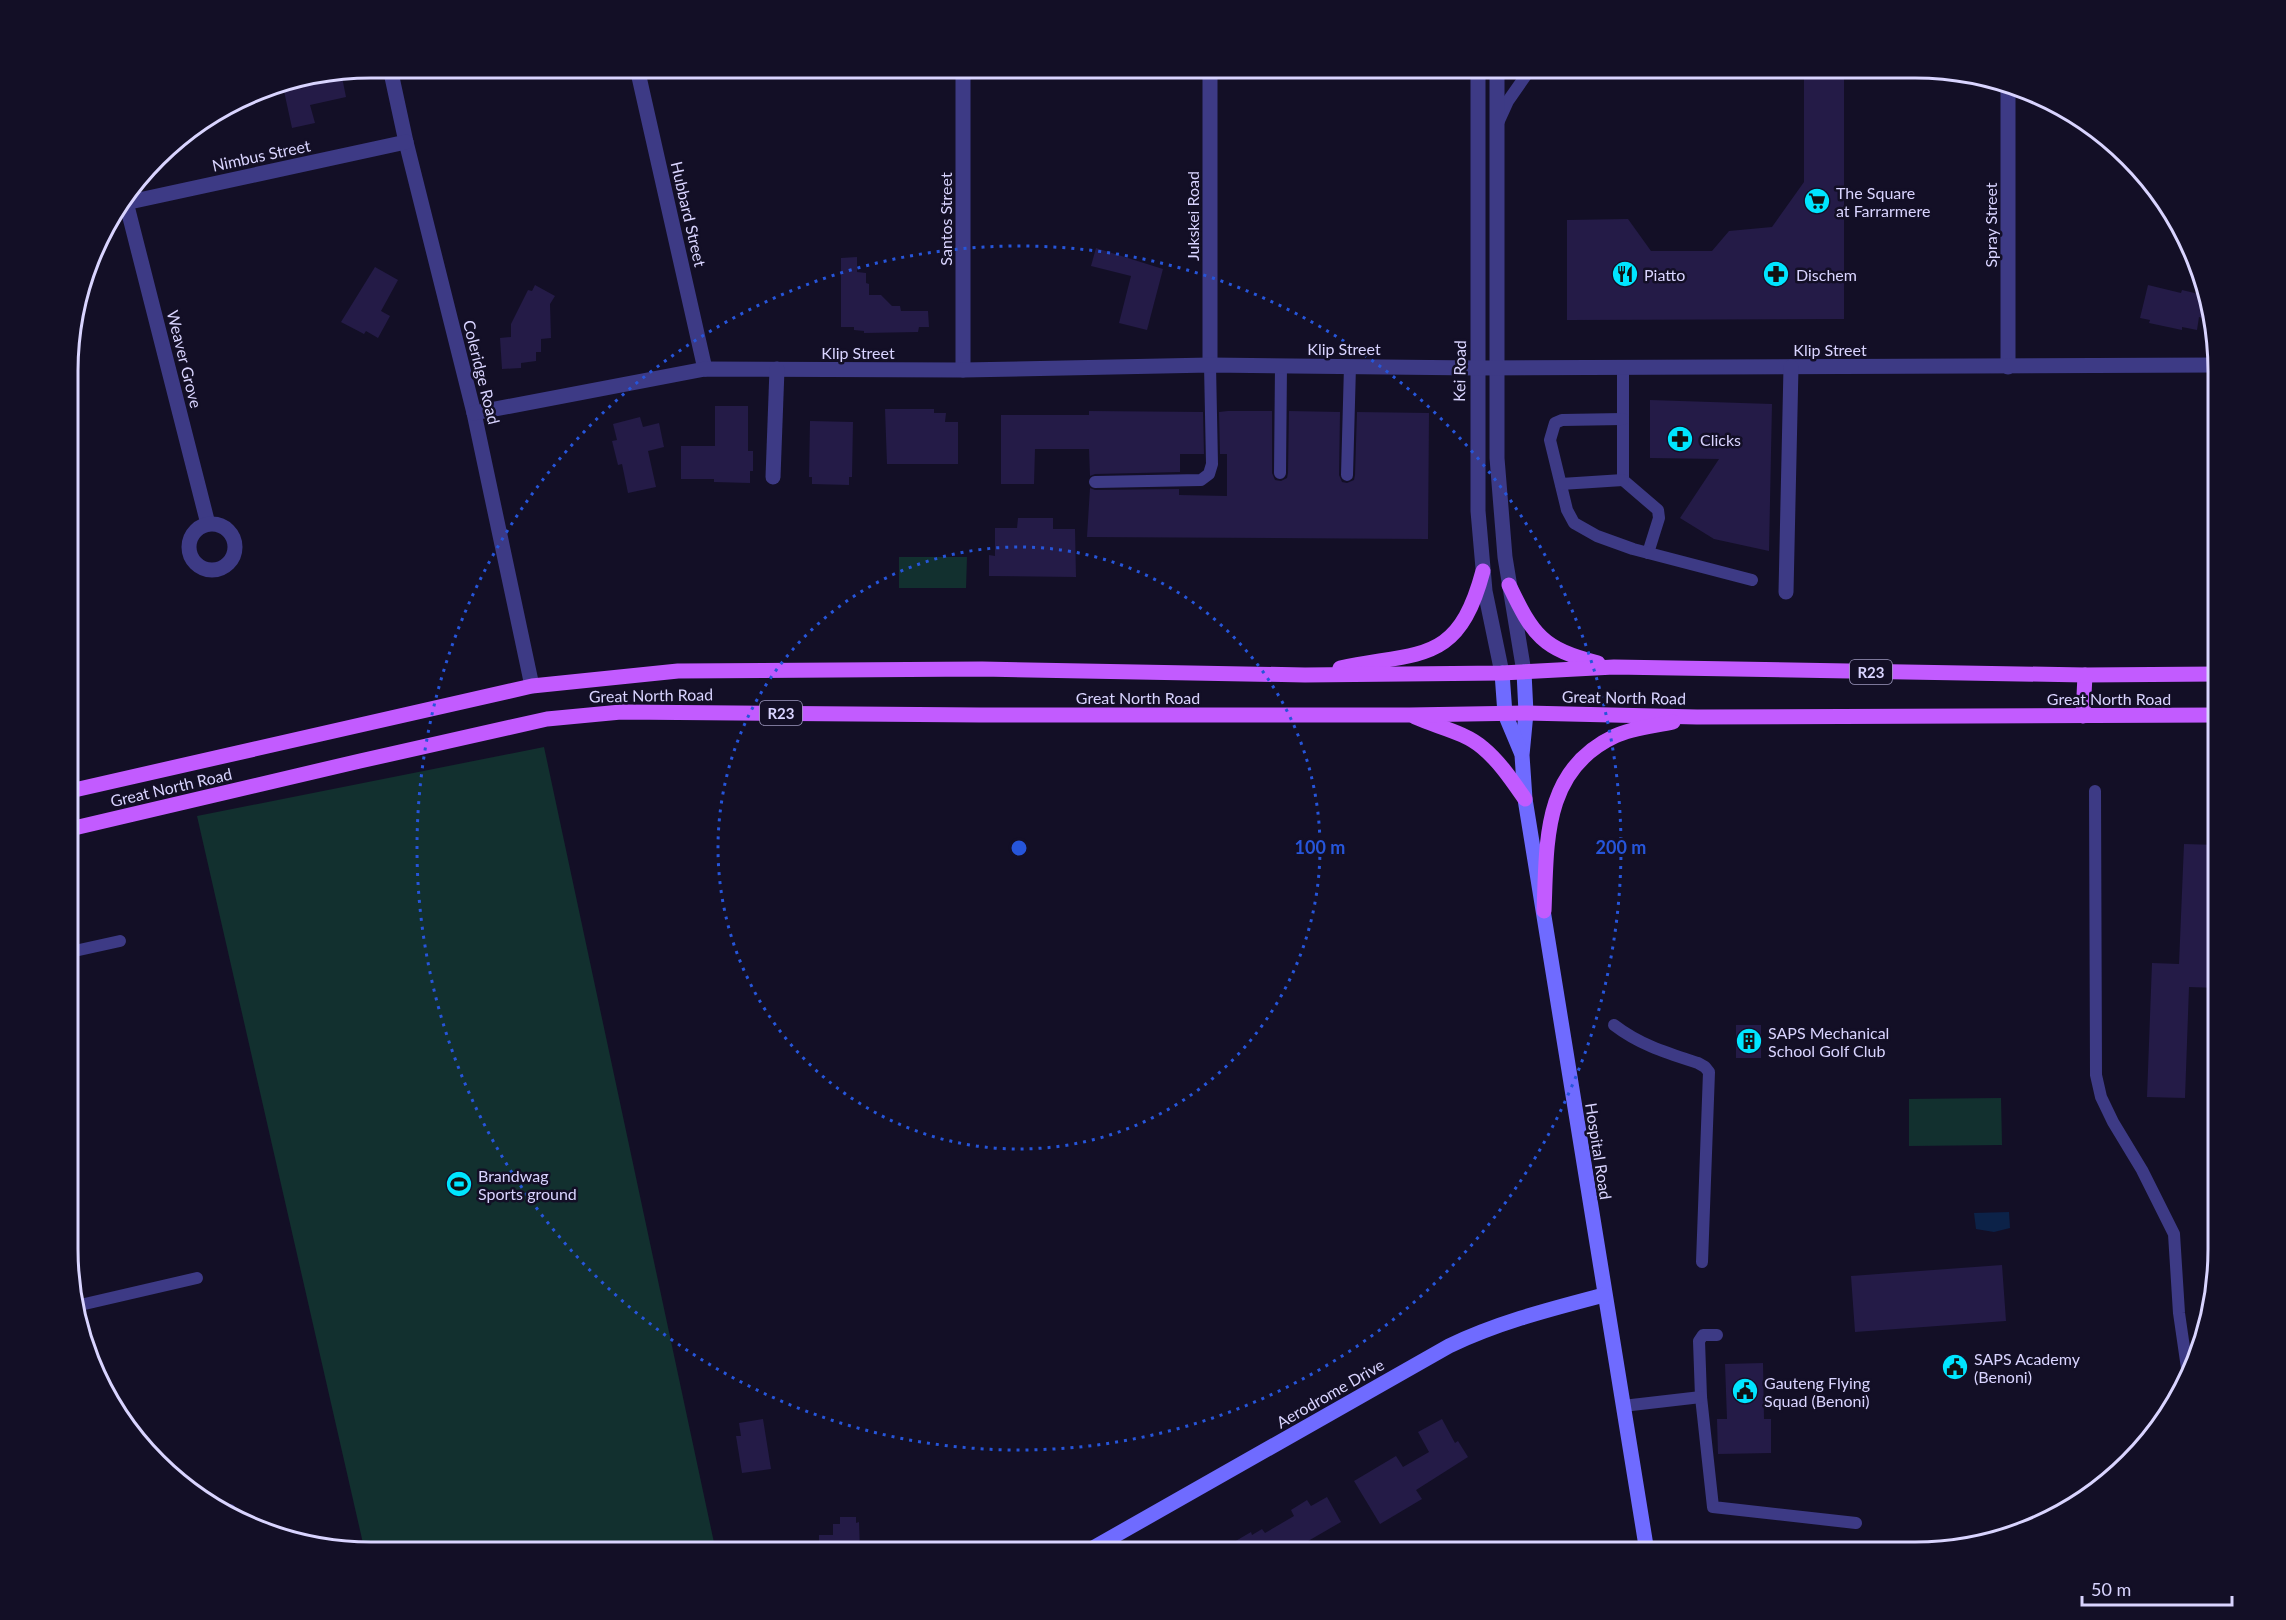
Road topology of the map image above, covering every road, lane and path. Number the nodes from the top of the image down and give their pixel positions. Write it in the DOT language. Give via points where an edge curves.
graph roads {
  1 [pos="392,78"];
  2 [pos="639,78"];
  3 [pos="963,78"];
  4 [pos="1210,78"];
  5 [pos="1478,78"];
  6 [pos="1497,78"];
  7 [pos="1524,78"];
  8 [pos="2008,94"];
  9 [pos="1498,124"];
  10 [pos="406,142"];
  11 [pos="132,201"];
  12 [pos="126,209"];
  13 [pos="1210,365"];
  14 [pos="1281,365"];
  15 [pos="2208,365"];
  16 [pos="1350,366"];
  17 [pos="1623,367"];
  18 [pos="1791,367"];
  19 [pos="2008,367"];
  20 [pos="1478,368"];
  21 [pos="1496,368"];
  22 [pos="705,369"];
  23 [pos="777,369"];
  24 [pos="963,370"];
  25 [pos="474,413"];
  26 [pos="1623,419"];
  27 [pos="1280,472"];
  28 [pos="1347,475"];
  29 [pos="773,477"];
  30 [pos="1623,480"];
  31 [pos="1095,482"];
  32 [pos="1561,484"];
  33 [pos="208,524"];
  34 [pos="1648,553"];
  35 [pos="1483,571"];
  36 [pos="1752,580"];
  37 [pos="1509,585"];
  38 [pos="1786,592"];
  39 [pos="1614,668"];
  40 [pos="1524,672"];
  41 [pos="1502,673"];
  42 [pos="2208,674"];
  43 [pos="1305,675"];
  44 [pos="2085,675"];
  45 [pos="532,686"];
  46 [pos="1526,713"];
  47 [pos="1505,714"];
  48 [pos="1410,715"];
  49 [pos="2208,715"];
  50 [pos="2083,716"];
  51 [pos="1697,717"];
  52 [pos="1522,755"];
  53 [pos="78,789"];
  54 [pos="2095,791"];
  55 [pos="1524,800"];
  56 [pos="78,827"];
  57 [pos="1544,911"];
  58 [pos="120,940"];
  59 [pos="78,950"];
  60 [pos="1614,1025"];
  61 [pos="1701,1262"];
  62 [pos="196,1278"];
  63 [pos="1604,1295"];
  64 [pos="84,1304"];
  65 [pos="1717,1335"];
  66 [pos="2186,1361"];
  67 [pos="1701,1397"];
  68 [pos="1623,1407"];
  69 [pos="1856,1523"];
  70 [pos="1104,1542"];
  71 [pos="1645,1542"];
  1 -- 10 [label="street, Coleridge Road"];
  2 -- 22 [label="street, Hubbard Street"];
  3 -- 24 [label="street, Santos Street"];
  4 -- 13 [label="street, Jukskei Road"];
  5 -- 20 [label="street, Kei Road"];
  6 -- 9 [label="street"];
  7 -- 9 [label="lane"];
  8 -- 19 [label="street, Spray Street"];
  9 -- 21 [label="street"];
  10 -- 11 [label="street, Nimbus Street"];
  10 -- 25 [label="street, Coleridge Road"];
  12 -- 33 [label="street, Weaver Grove"];
  13 -- 14 [label="street, Klip Street"];
  13 -- 24 [label="street, Klip Street"];
  13 -- 31 [label="lane" via="1209,474 1201,480"];
  14 -- 16 [label="street, Klip Street"];
  14 -- 27 [label="lane"];
  15 -- 19 [label="street, Klip Street"];
  16 -- 20 [label="street, Klip Street"];
  16 -- 28 [label="lane"];
  17 -- 18 [label="street, Klip Street"];
  17 -- 21 [label="street, Klip Street"];
  17 -- 26 [label="lane"];
  18 -- 19 [label="street, Klip Street"];
  18 -- 38 [label="street"];
  20 -- 21 [label="street, Klip Street"];
  20 -- 35 [label="street, Kei Road" via="1478,511"];
  21 -- 37 [label="street" via="1497,458"];
  22 -- 23 [label="street, Klip Street"];
  22 -- 25 [label="street, Klip Street"];
  23 -- 24 [label="street, Klip Street"];
  23 -- 29 [label="street"];
  25 -- 45 [label="street, Coleridge Road"];
  26 -- 30 [label="lane"];
  26 -- 32 [label="lane" via="1555,423 1550,440"];
  30 -- 32 [label="lane"];
  30 -- 34 [label="lane" via="1658,510"];
  32 -- 34 [label="lane" via="1574,523 1597,536"];
  34 -- 36 [label="lane"];
  35 -- 41 [label="street, Kei Road"];
  35 -- 43 [label="main road" via="1468,615 1457,632 1433,649 1409,657"];
  37 -- 39 [label="main road" via="1527,622 1554,649"];
  37 -- 40 [label="street"];
  39 -- 40 [label="main road, Great North Road / R23"];
  39 -- 44 [label="main road, Great North Road / R23"];
  40 -- 41 [label="main road, Great North Road / R23"];
  40 -- 46 [label="street, Hospital Road"];
  41 -- 43 [label="main road, Great North Road / R23"];
  41 -- 47 [label="street, Hospital Road"];
  42 -- 44 [label="main road, Great North Road / R23"];
  43 -- 45 [label="main road, Great North Road / R23" via="982,669 678,671"];
  44 -- 50 [label="main road"];
  45 -- 53 [label="main road, Great North Road / R23"];
  46 -- 47 [label="main road, Great North Road / R23"];
  46 -- 51 [label="main road, Great North Road / R23"];
  46 -- 52 [label="street, Hospital Road"];
  47 -- 48 [label="main road, Great North Road / R23"];
  47 -- 52 [label="street, Hospital Road"];
  48 -- 55 [label="main road" via="1483,748"];
  48 -- 56 [label="main road, Great North Road / R23" via="677,711 581,715 547,719"];
  49 -- 50 [label="main road, Great North Road / R23"];
  50 -- 51 [label="main road, Great North Road / R23"];
  51 -- 57 [label="main road" via="1617,735 1575,767 1560,790 1550,820"];
  52 -- 55 [label="street, Hospital Road"];
  54 -- 66 [label="lane" via="2096,1075 2113,1122 2174,1234"];
  55 -- 57 [label="street, Hospital Road"];
  57 -- 63 [label="street, Hospital Road"];
  58 -- 59 [label="lane"];
  60 -- 61 [label="lane" via="1647,1046 1698,1062 1709,1072"];
  62 -- 64 [label="lane"];
  63 -- 68 [label="street, Hospital Road"];
  63 -- 70 [label="street, Aerodrome Drive" via="1510,1320 1449,1346"];
  65 -- 67 [label="lane" via="1703,1335 1699,1341"];
  67 -- 68 [label="lane"];
  67 -- 69 [label="lane" via="1713,1507"];
  68 -- 71 [label="street, Hospital Road"];
}
